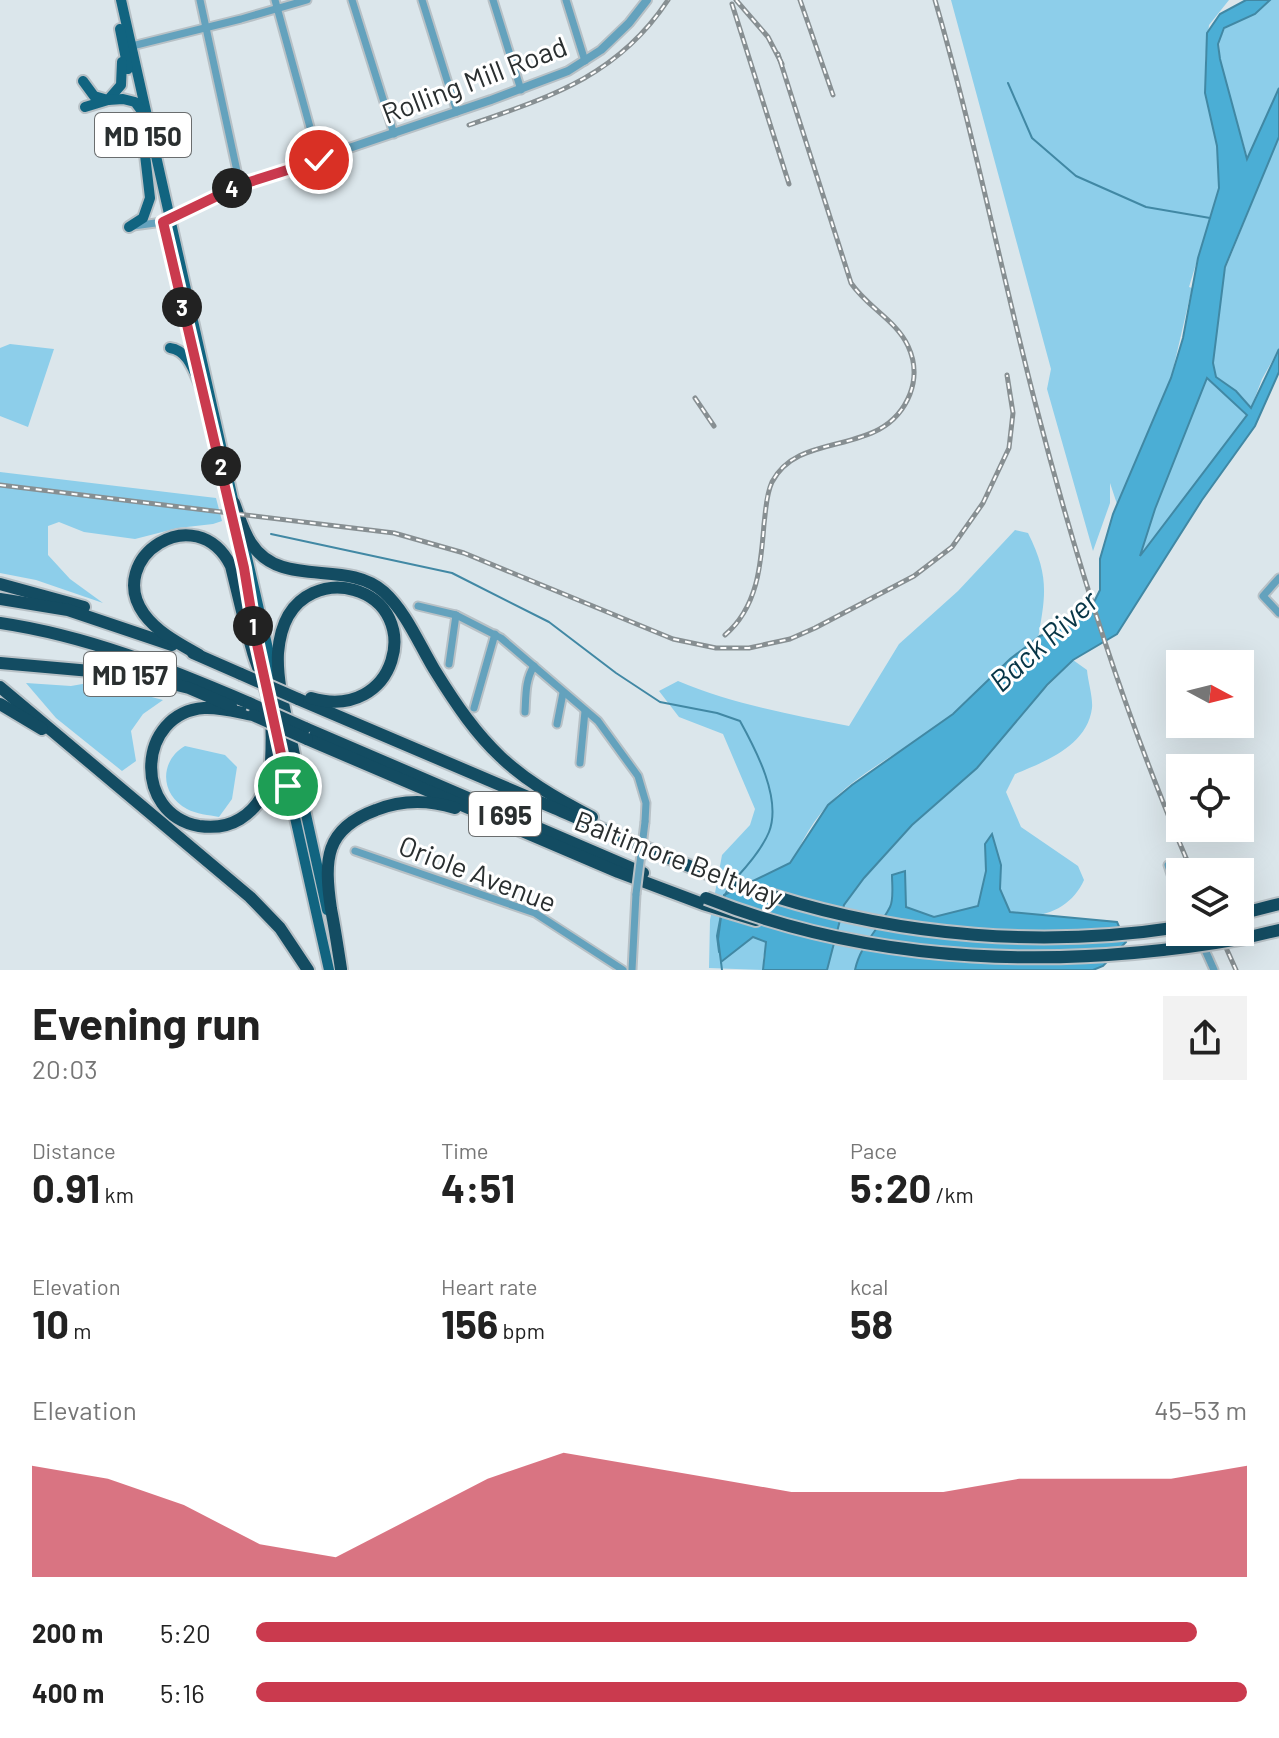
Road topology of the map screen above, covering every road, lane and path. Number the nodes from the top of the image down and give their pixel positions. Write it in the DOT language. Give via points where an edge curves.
graph roads {
  1 [pos="114,0"];
  2 [pos="121,0"];
  3 [pos="200,0"];
  4 [pos="275,0"];
  5 [pos="307,0"];
  6 [pos="352,0"];
  7 [pos="422,0"];
  8 [pos="493,0"];
  9 [pos="566,0"];
  10 [pos="647,0"];
  11 [pos="277,9"];
  12 [pos="207,28"];
  13 [pos="127,47"];
  14 [pos="585,61"];
  15 [pos="83,81"];
  16 [pos="521,90"];
  17 [pos="108,100"];
  18 [pos="135,102"];
  19 [pos="85,107"];
  20 [pos="457,112"];
  21 [pos="144,124"];
  22 [pos="394,134"];
  23 [pos="319,160"];
  24 [pos="240,185"];
  25 [pos="166,221"];
  26 [pos="129,227"];
  27 [pos="170,348"];
  28 [pos="201,387"];
  29 [pos="234,503"];
  30 [pos="1279,578"];
  31 [pos="0,584"];
  32 [pos="0,599"];
  33 [pos="418,606"];
  34 [pos="1279,613"];
  35 [pos="456,615"];
  36 [pos="0,623"];
  37 [pos="145,634"];
  38 [pos="495,634"];
  39 [pos="199,655"];
  40 [pos="0,663"];
  41 [pos="449,664"];
  42 [pos="534,666"];
  43 [pos="0,687"];
  44 [pos="563,693"];
  45 [pos="297,696"];
  46 [pos="269,697"];
  47 [pos="0,704"];
  48 [pos="474,708"];
  49 [pos="251,709"];
  50 [pos="585,711"];
  51 [pos="525,712"];
  52 [pos="557,724"];
  53 [pos="306,733"];
  54 [pos="580,763"];
  55 [pos="297,773"];
  56 [pos="106,777"];
  57 [pos="530,834"];
  58 [pos="355,851"];
  59 [pos="665,856"];
  60 [pos="704,901"];
  61 [pos="1279,904"];
  62 [pos="1254,910"];
  63 [pos="1166,929"];
  64 [pos="1279,930"];
  65 [pos="1203,946"];
  66 [pos="329,968"];
  67 [pos="308,970"];
  68 [pos="341,970"];
  69 [pos="623,970"];
  70 [pos="632,970"];
  71 [pos="1214,970"];
  1 -- 13 [label="main road, MD 150"];
  2 -- 13 [label="main road, MD 150"];
  3 -- 12 [label="street"];
  4 -- 11 [label="street"];
  5 -- 11 [label="street"];
  6 -- 22 [label="street"];
  7 -- 20 [label="street"];
  8 -- 16 [label="street"];
  9 -- 14 [label="street"];
  10 -- 14 [label="street, Rolling Mill Road"];
  11 -- 12 [label="street"];
  11 -- 23 [label="street"];
  12 -- 13 [label="street"];
  12 -- 24 [label="street"];
  13 -- 17 [label="main road" via="122,80"];
  13 -- 18 [label="main road, MD 150"];
  13 -- 21 [label="main road, MD 150"];
  14 -- 16 [label="street, Rolling Mill Road"];
  15 -- 17 [label="main road" via="94,96"];
  16 -- 20 [label="street, Rolling Mill Road"];
  17 -- 18 [label="main road"];
  17 -- 19 [label="main road"];
  18 -- 21 [label="main road"];
  20 -- 22 [label="street, Rolling Mill Road"];
  21 -- 25 [label="main road, MD 150"];
  21 -- 26 [label="main road" via="150,198 143,218"];
  22 -- 23 [label="street, Rolling Mill Road"];
  23 -- 24 [label="street, Rolling Mill Road"];
  24 -- 25 [label="street, Rolling Mill Road"];
  25 -- 26 [label="street"];
  25 -- 28 [label="main road, MD 150"];
  25 -- 29 [label="main road, MD 150"];
  27 -- 28 [label="main road" via="186,357"];
  28 -- 46 [label="main road, MD 150"];
  29 -- 55 [label="main road, MD 150"];
  29 -- 59 [label="highway" via="252,545 269,561 290,569 360,578 384,592 463,715 514,771"];
  30 -- 34 [label="street" via="1263,596"];
  31 -- 37 [label="highway, MD 157" via="102,612"];
  32 -- 37 [label="highway, Baltimore Beltway / I 695" via="68,610"];
  33 -- 35 [label="street"];
  35 -- 38 [label="street"];
  35 -- 41 [label="street"];
  36 -- 49 [label="highway" via="93,642 154,663"];
  37 -- 39 [label="highway, Baltimore Beltway / I 695"];
  38 -- 42 [label="street"];
  38 -- 48 [label="street"];
  39 -- 45 [label="highway, Baltimore Beltway / I 695, bridge"];
  39 -- 46 [label="highway" via="156,627 137,598 141,562 150,549 172,536 203,538 226,557"];
  40 -- 49 [label="highway, MD 157" via="146,677"];
  42 -- 44 [label="street"];
  42 -- 51 [label="street" via="528,674"];
  43 -- 56 [label="highway"];
  44 -- 50 [label="street"];
  44 -- 52 [label="street"];
  45 -- 55 [label="highway" via="346,701 365,695 382,680 392,661 393,631 368,596 322,589 302,599 284,623 278,665"];
  45 -- 59 [label="highway, Baltimore Beltway / I 695"];
  46 -- 49 [label="highway" via="270,774 255,807 232,823 212,827 192,824 168,810 150,774 154,744 165,728 181,714 202,708"];
  46 -- 66 [label="main road, MD 150"];
  47 -- 56 [label="highway"];
  49 -- 53 [label="highway, MD 157, bridge"];
  50 -- 54 [label="street"];
  50 -- 70 [label="street, bridge" via="598,721 642,785 645,818"];
  53 -- 57 [label="highway"];
  53 -- 60 [label="highway, Baltimore Beltway / I 695"];
  55 -- 68 [label="main road, MD 150"];
  56 -- 67 [label="highway" via="250,897 280,928"];
  57 -- 60 [label="highway"];
  57 -- 68 [label="highway" via="433,803 386,806 349,825 334,840 326,866"];
  58 -- 69 [label="street, Oriole Avenue" via="535,913"];
  59 -- 63 [label="highway, Baltimore Beltway / I 695" via="806,906 923,930 1062,938"];
  60 -- 64 [label="highway, Baltimore Beltway / I 695, bridge" via="858,944 1034,962 1181,952"];
  61 -- 62 [label="highway"];
  65 -- 71 [label="street"];
}
